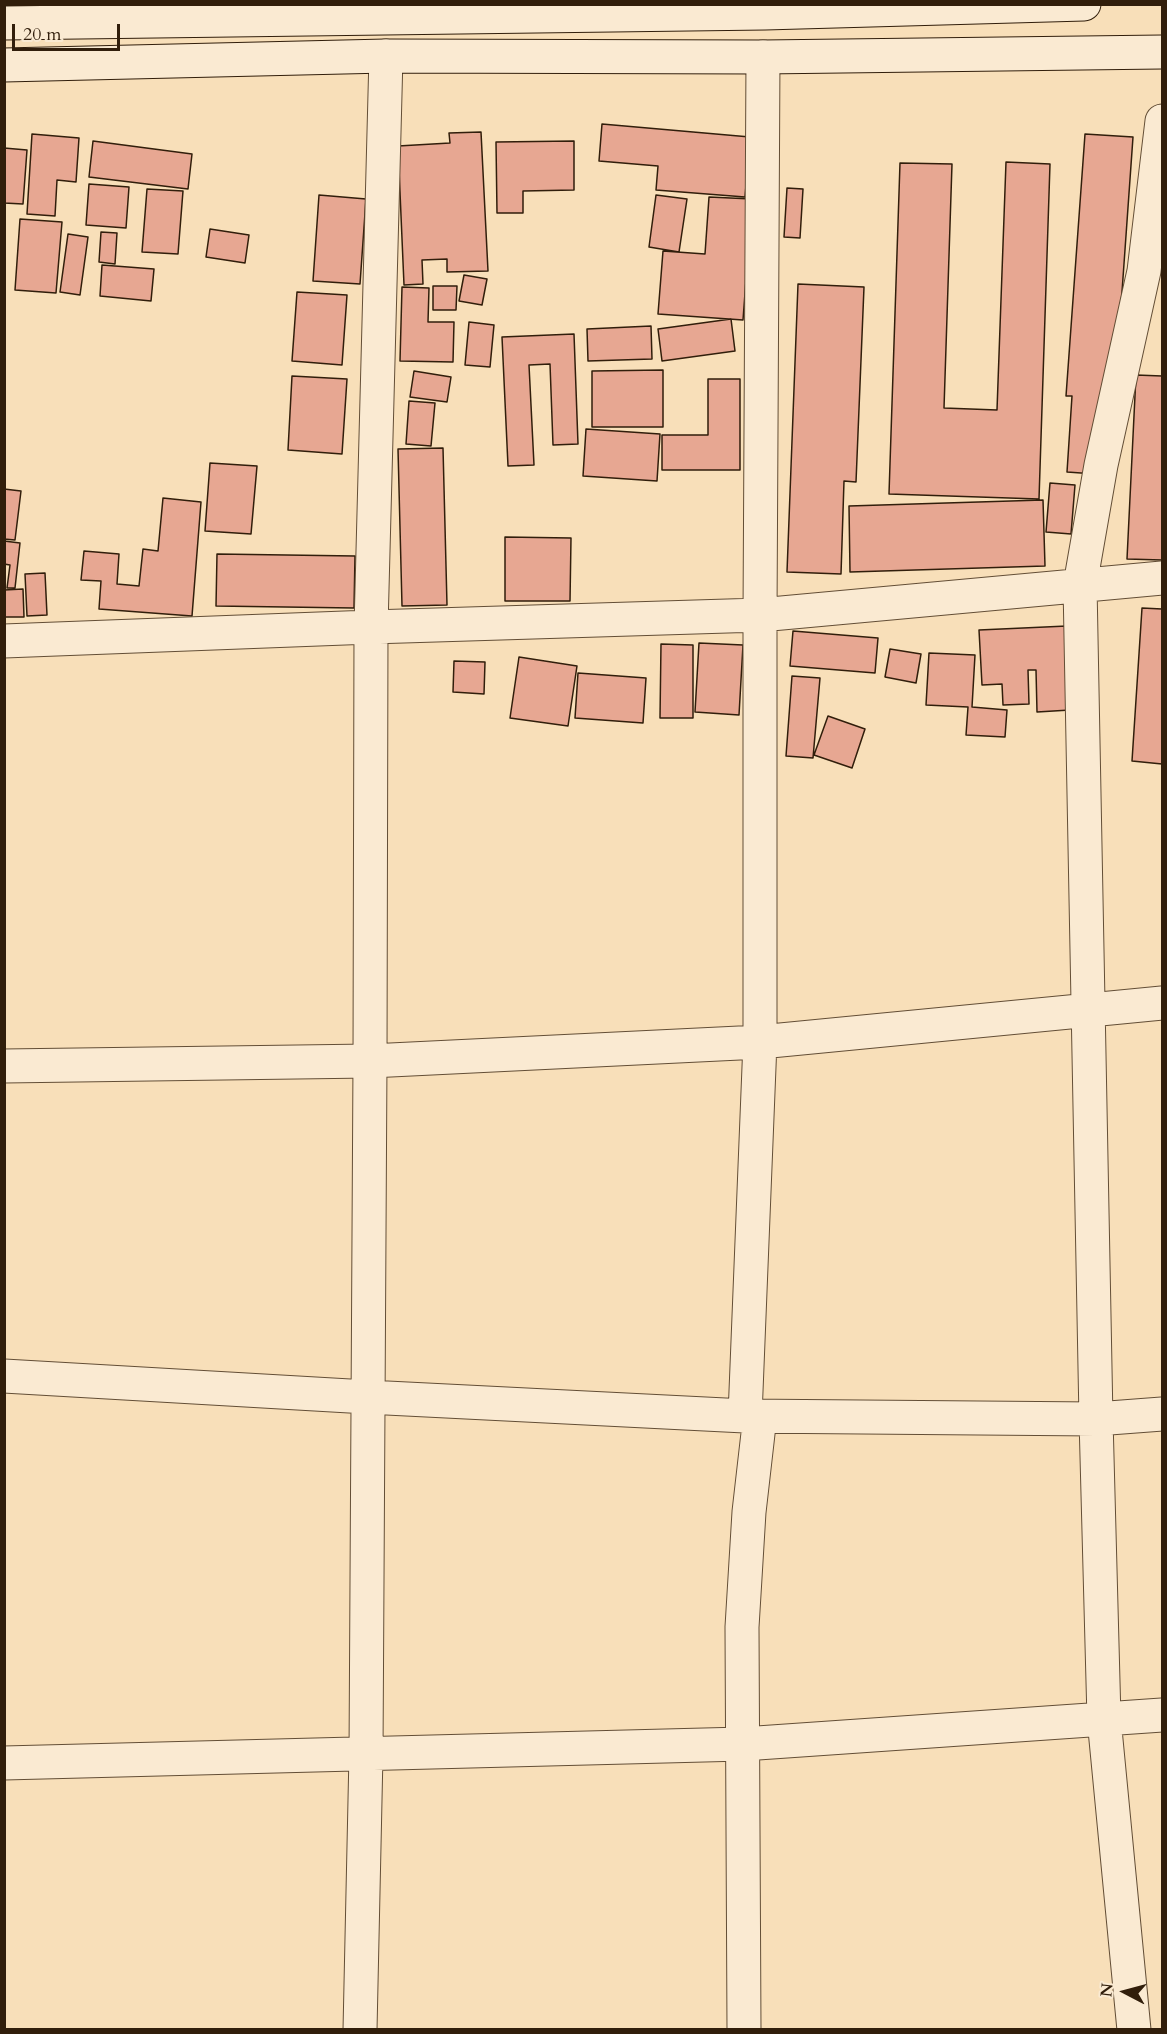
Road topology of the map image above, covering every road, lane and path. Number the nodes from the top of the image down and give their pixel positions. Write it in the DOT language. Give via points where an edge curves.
graph roads {
  1 [pos="1084,4"];
  2 [pos="765,9"];
  3 [pos="391,11"];
  4 [pos="4,24"];
  5 [pos="1162,52"];
  6 [pos="386,57"];
  7 [pos="763,57"];
  8 [pos="4,65"];
  9 [pos="1162,121"];
  10 [pos="1162,578"];
  11 [pos="1080,585"];
  12 [pos="760,615"];
  13 [pos="371,627"];
  14 [pos="4,641"];
  15 [pos="1162,1003"];
  16 [pos="1089,1010"];
  17 [pos="760,1042"];
  18 [pos="370,1061"];
  19 [pos="4,1066"];
  20 [pos="4,1376"];
  21 [pos="367,1397"];
  22 [pos="1162,1414"];
  23 [pos="753,1416"];
  24 [pos="1096,1419"];
  25 [pos="1162,1715"];
  26 [pos="1104,1719"];
  27 [pos="742,1744"];
  28 [pos="366,1755"];
  29 [pos="4,1763"];
  30 [pos="360,2030"];
  31 [pos="744,2030"];
  32 [pos="1134,2030"];
  1 -- 2 [label="street"];
  2 -- 3 [label="street"];
  3 -- 4 [label="street"];
  5 -- 7 [label="street"];
  6 -- 7 [label="street"];
  6 -- 8 [label="street"];
  6 -- 13 [label="street"];
  7 -- 12 [label="street"];
  9 -- 11 [label="street" via="1144,271 1101,465"];
  10 -- 11 [label="street"];
  11 -- 12 [label="street"];
  11 -- 16 [label="street"];
  12 -- 13 [label="street"];
  12 -- 17 [label="street"];
  13 -- 14 [label="street"];
  13 -- 18 [label="street"];
  15 -- 16 [label="street"];
  16 -- 17 [label="street"];
  16 -- 24 [label="street"];
  17 -- 18 [label="street"];
  17 -- 23 [label="street"];
  18 -- 19 [label="street"];
  18 -- 21 [label="street"];
  20 -- 21 [label="street"];
  21 -- 23 [label="street"];
  21 -- 28 [label="street"];
  22 -- 24 [label="street"];
  23 -- 24 [label="street"];
  23 -- 27 [label="street" via="743,1615"];
  24 -- 26 [label="street"];
  25 -- 26 [label="street"];
  26 -- 27 [label="street"];
  26 -- 32 [label="street"];
  27 -- 28 [label="street"];
  27 -- 31 [label="street"];
  28 -- 29 [label="street"];
  28 -- 30 [label="street"];
}
